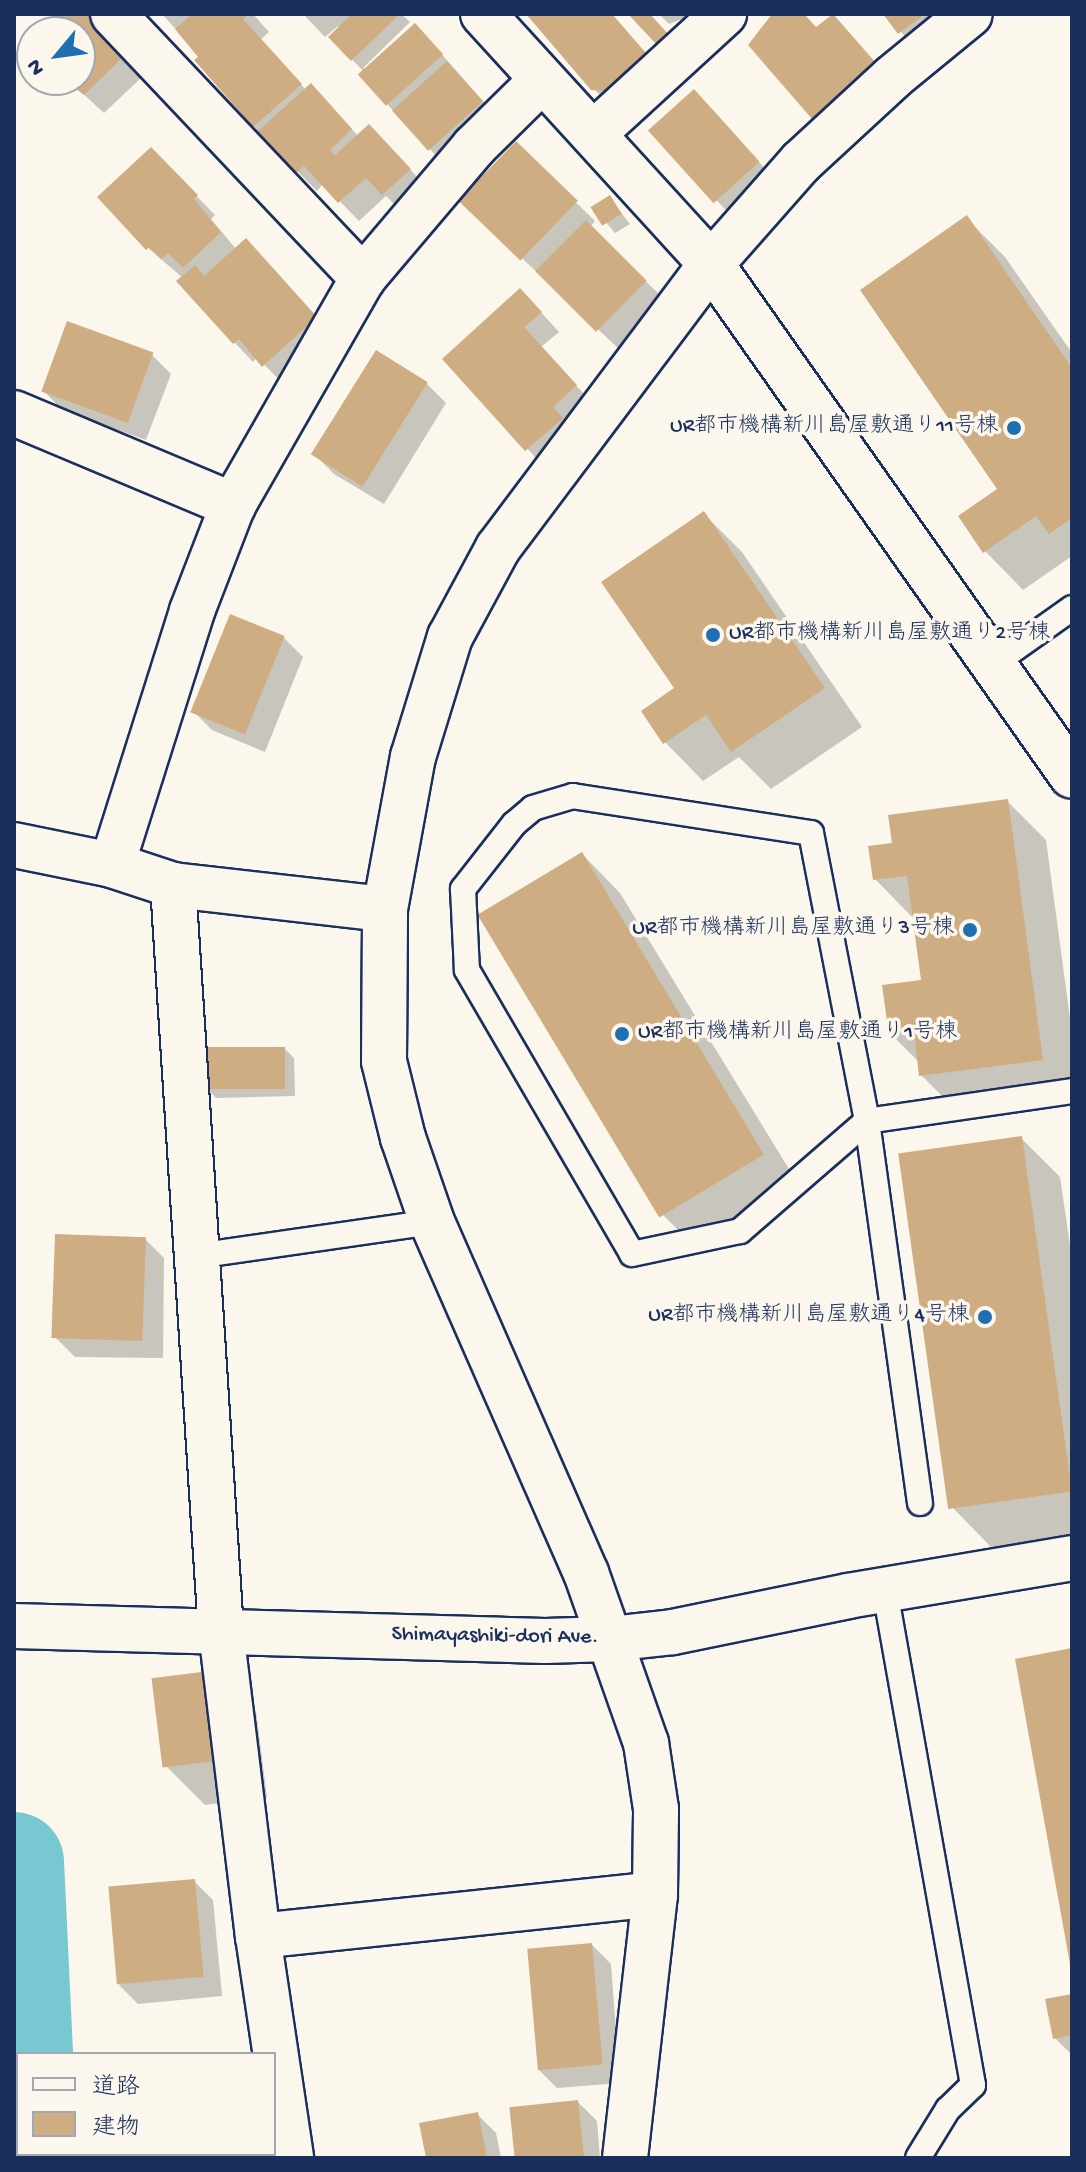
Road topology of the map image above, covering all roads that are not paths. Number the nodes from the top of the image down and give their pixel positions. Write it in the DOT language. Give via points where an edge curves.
graph roads {
  1 [pos="113,14"];
  2 [pos="483,14"];
  3 [pos="724,14"];
  4 [pos="970,14"];
  5 [pos="542,80"];
  6 [pos="593,134"];
  7 [pos="711,264"];
  8 [pos="363,278"];
  9 [pos="14,413"];
  10 [pos="233,505"];
  11 [pos="1072,608"];
  12 [pos="993,664"];
  13 [pos="1072,776"];
  14 [pos="14,845"];
  15 [pos="112,865"];
  16 [pos="173,885"];
  17 [pos="385,909"];
  18 [pos="1072,1091"];
  19 [pos="867,1121"];
  20 [pos="432,1222"];
  21 [pos="197,1256"];
  22 [pos="920,1503"];
  23 [pos="1072,1558"];
  24 [pos="885,1591"];
  25 [pos="34,1626"];
  26 [pos="221,1631"];
  27 [pos="610,1639"];
  28 [pos="655,1894"];
  29 [pos="258,1936"];
  30 [pos="275,2052"];
  31 [pos="276,2057"];
  32 [pos="291,2158"];
  33 [pos="625,2158"];
  34 [pos="918,2158"];
  1 -- 8 [label="street"];
  2 -- 5 [label="street"];
  3 -- 6 [label="street"];
  4 -- 7 [label="street" via="801,162"];
  5 -- 6 [label="street"];
  5 -- 8 [label="street" via="474,147"];
  6 -- 7 [label="street"];
  7 -- 12 [label="street"];
  7 -- 17 [label="street" via="498,548 450,637 413,757"];
  8 -- 10 [label="street"];
  9 -- 10 [label="street"];
  10 -- 15 [label="street" via="192,611"];
  11 -- 12 [label="lane"];
  12 -- 13 [label="street"];
  14 -- 15 [label="street"];
  15 -- 16 [label="street"];
  16 -- 17 [label="street"];
  16 -- 21 [label="street"];
  17 -- 20 [label="street" via="384,1061"];
  18 -- 19 [label="lane"];
  19 -- 19 [label="lane" via="740,1231 632,1254 467,970 463,889 514,824 533,808 573,796 811,833"];
  19 -- 22 [label="lane"];
  20 -- 21 [label="lane"];
  20 -- 27 [label="street"];
  21 -- 26 [label="street"];
  23 -- 24 [label="street, Shimayashiki-dori Ave."];
  24 -- 27 [label="street, Shimayashiki-dori Ave."];
  24 -- 34 [label="lane" via="973,2085 948,2109"];
  25 -- 26 [label="street, Shimayashiki-dori Ave."];
  26 -- 27 [label="street, Shimayashiki-dori Ave."];
  26 -- 29 [label="street"];
  27 -- 28 [label="street" via="646,1743 656,1809"];
  28 -- 29 [label="street"];
  28 -- 33 [label="street"];
  29 -- 30 [label="street"];
  31 -- 32 [label="street"];
}
